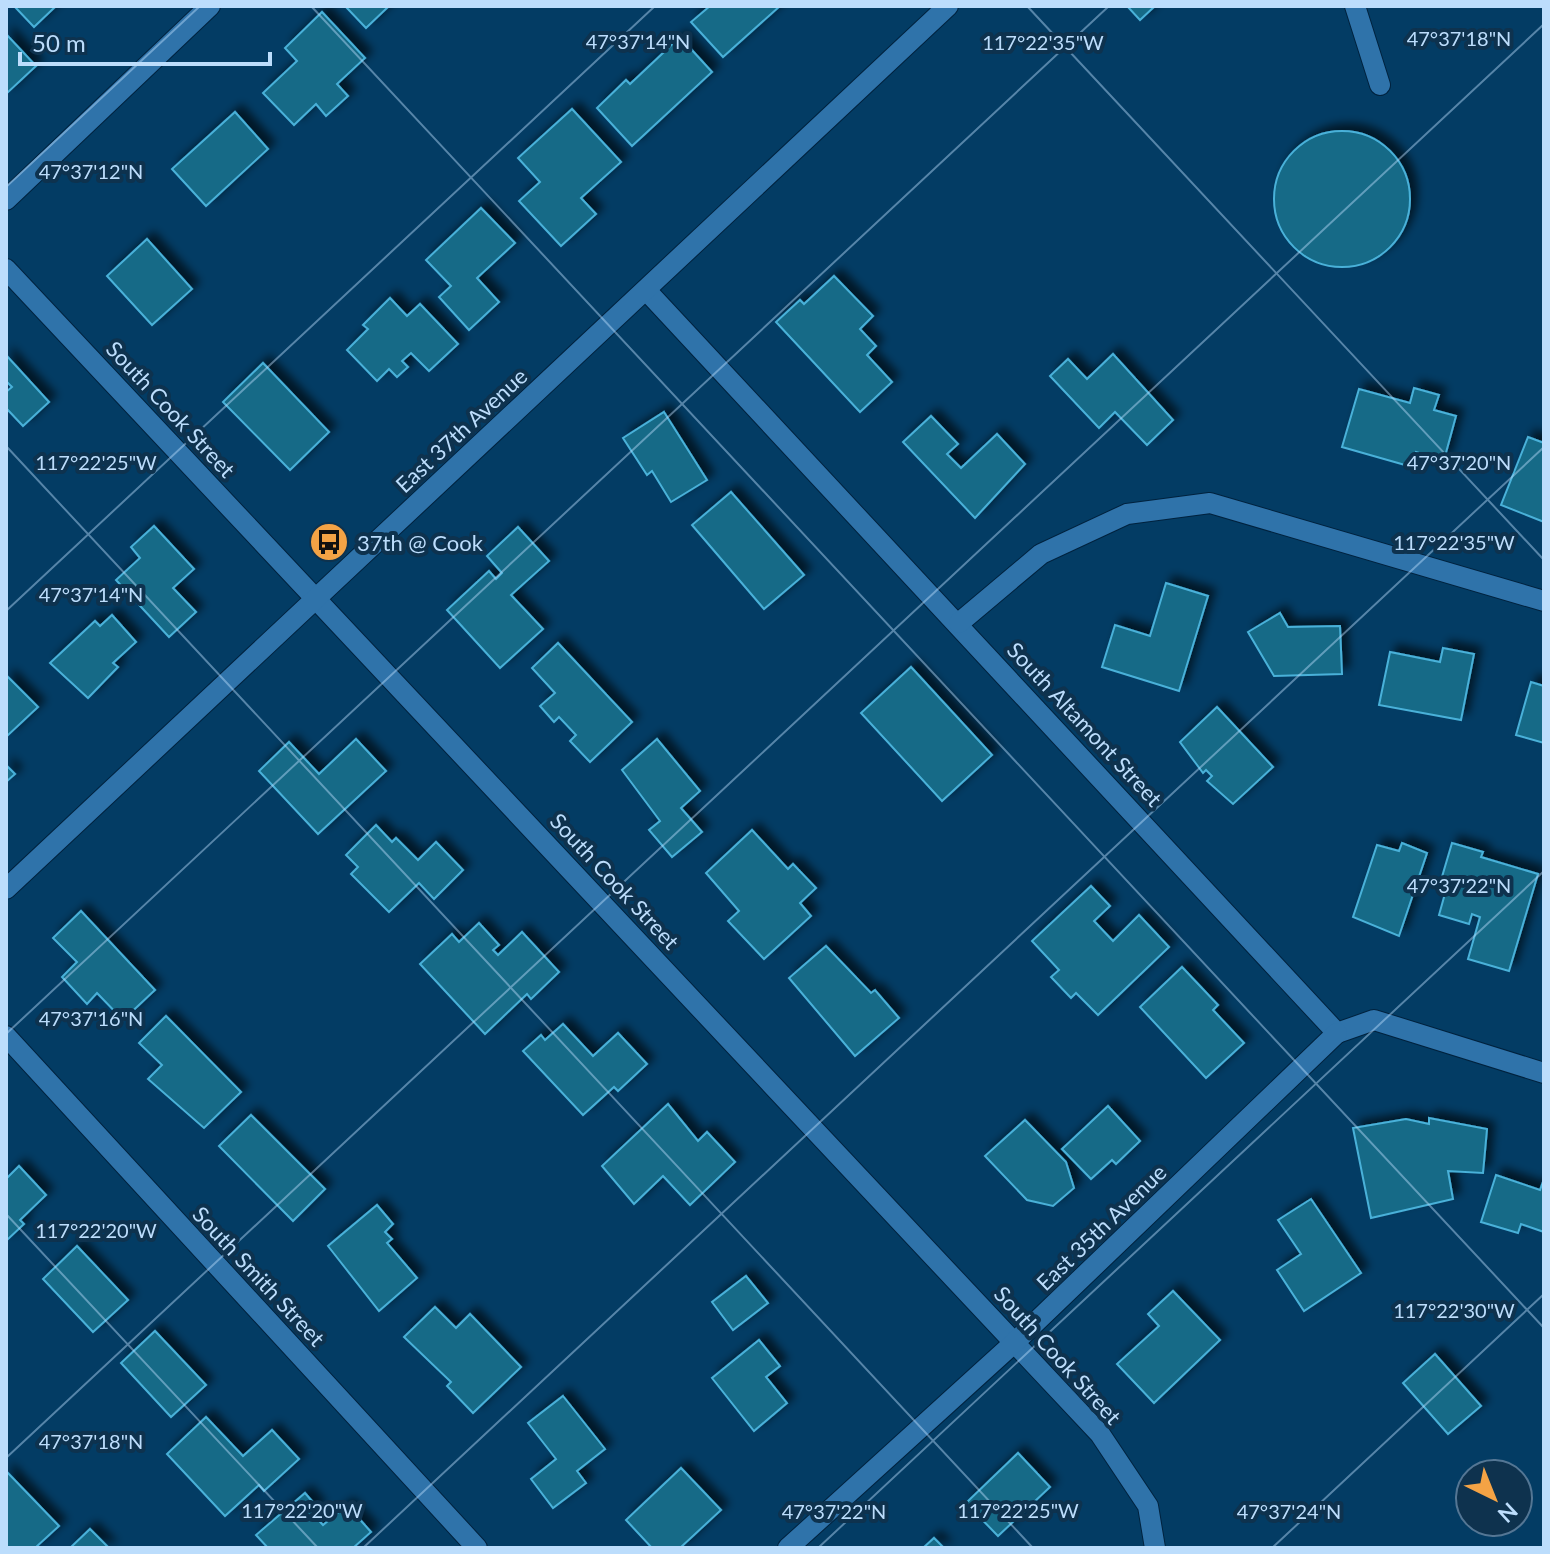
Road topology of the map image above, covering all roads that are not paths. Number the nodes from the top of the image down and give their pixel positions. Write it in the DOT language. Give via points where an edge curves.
graph roads {
  1 [pos="210,6"];
  2 [pos="948,6"];
  3 [pos="1355,6"];
  4 [pos="1380,85"];
  5 [pos="6,200"];
  6 [pos="6,269"];
  7 [pos="646,290"];
  8 [pos="317,599"];
  9 [pos="1544,601"];
  10 [pos="959,623"];
  11 [pos="6,889"];
  12 [pos="1337,1033"];
  13 [pos="6,1036"];
  14 [pos="1544,1073"];
  15 [pos="1015,1342"];
  16 [pos="477,1548"];
  17 [pos="788,1548"];
  18 [pos="1155,1548"];
  1 -- 5 [label="street"];
  2 -- 7 [label="street, East 37th Avenue"];
  3 -- 4 [label="street"];
  6 -- 8 [label="street, South Cook Street"];
  7 -- 8 [label="street, East 37th Avenue"];
  7 -- 10 [label="street, South Altamont Street"];
  8 -- 11 [label="street, East 37th Avenue"];
  8 -- 15 [label="street, South Cook Street"];
  9 -- 10 [label="street" via="1210,503 1127,514 1041,554"];
  10 -- 12 [label="street, South Altamont Street"];
  12 -- 14 [label="street" via="1374,1020"];
  12 -- 15 [label="street, East 35th Avenue"];
  13 -- 16 [label="street, South Smith Street"];
  15 -- 17 [label="street, East 35th Avenue"];
  15 -- 18 [label="street, South Cook Street" via="1100,1434 1148,1506"];
}
